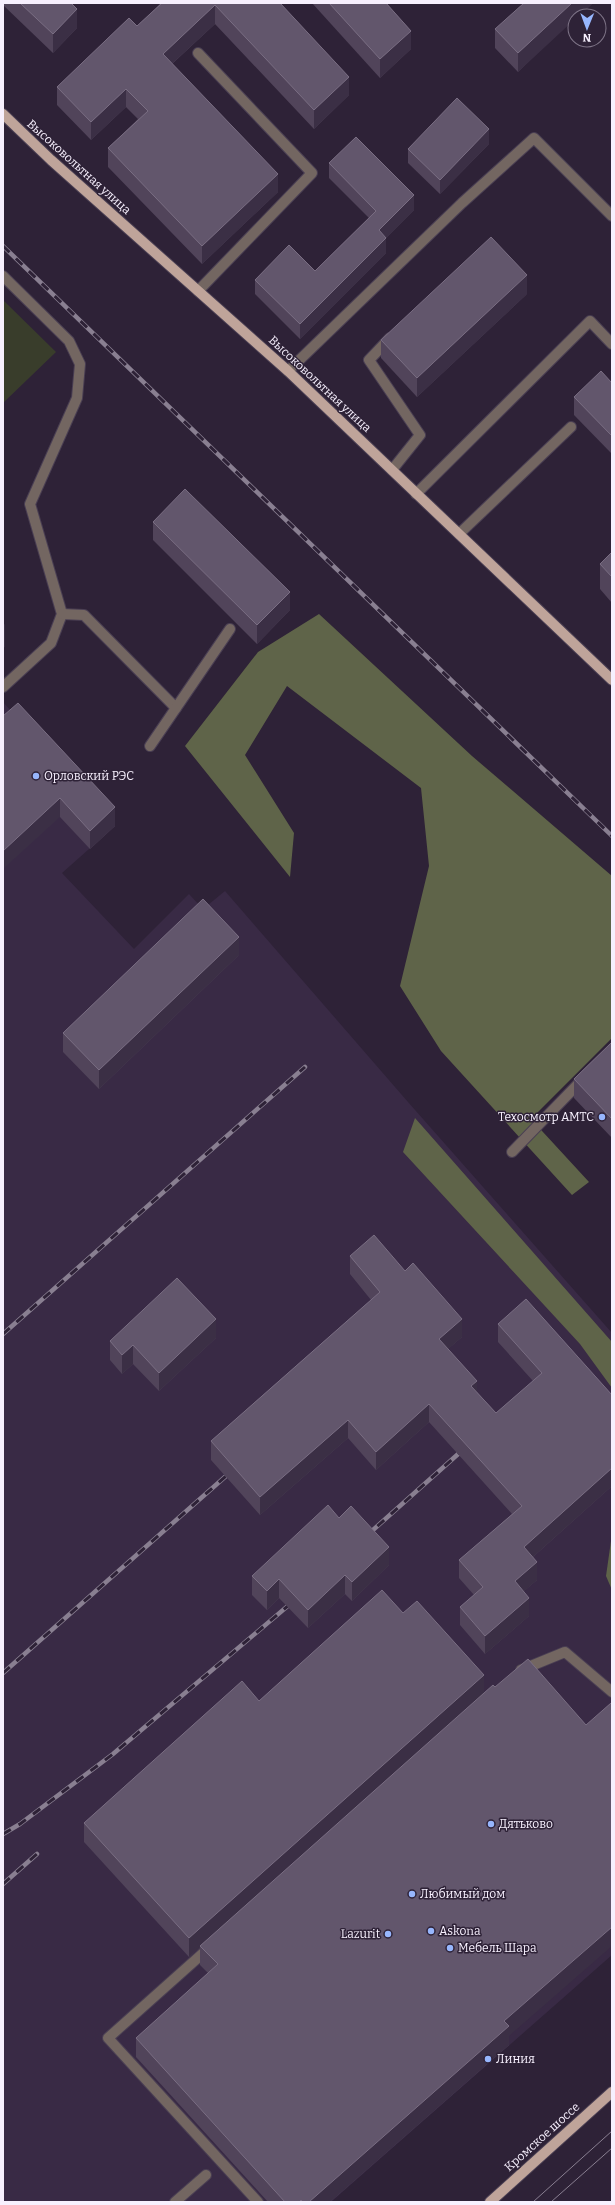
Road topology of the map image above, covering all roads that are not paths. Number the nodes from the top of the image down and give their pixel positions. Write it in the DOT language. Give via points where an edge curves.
graph roads {
  1 [pos="198,53"];
  2 [pos="3,114"];
  3 [pos="612,216"];
  4 [pos="3,276"];
  5 [pos="198,291"];
  6 [pos="395,333"];
  7 [pos="612,344"];
  8 [pos="288,371"];
  9 [pos="570,427"];
  10 [pos="392,470"];
  11 [pos="416,494"];
  12 [pos="459,534"];
  13 [pos="62,614"];
  14 [pos="230,629"];
  15 [pos="612,680"];
  16 [pos="3,687"];
  17 [pos="176,708"];
  18 [pos="150,746"];
  19 [pos="590,1073"];
  20 [pos="512,1152"];
  21 [pos="512,1678"];
  22 [pos="612,1692"];
  23 [pos="221,1937"];
  24 [pos="612,2092"];
  25 [pos="206,2175"];
  26 [pos="175,2202"];
  27 [pos="258,2202"];
  28 [pos="490,2202"];
  1 -- 5 [label="lane" via="312,173"];
  2 -- 5 [label="main road, Высоковольтная улица"];
  3 -- 8 [label="lane" via="534,138 462,203"];
  4 -- 13 [label="lane" via="69,342 80,364 77,398 30,504"];
  5 -- 8 [label="main road, Высоковольтная улица"];
  6 -- 10 [label="lane" via="369,360 420,435"];
  7 -- 11 [label="lane" via="590,321"];
  8 -- 10 [label="main road, Высоковольтная улица"];
  9 -- 12 [label="lane"];
  10 -- 11 [label="main road, Высоковольтная улица"];
  11 -- 12 [label="main road, Высоковольтная улица"];
  12 -- 15 [label="main road, Высоковольтная улица"];
  13 -- 16 [label="lane" via="51,643"];
  13 -- 17 [label="lane" via="84,614"];
  14 -- 17 [label="lane"];
  17 -- 18 [label="lane"];
  19 -- 20 [label="lane"];
  21 -- 22 [label="lane" via="524,1667 564,1652"];
  23 -- 27 [label="lane" via="108,2038"];
  24 -- 28 [label="main road, Кромское шоссе"];
  25 -- 26 [label="lane"];
}
